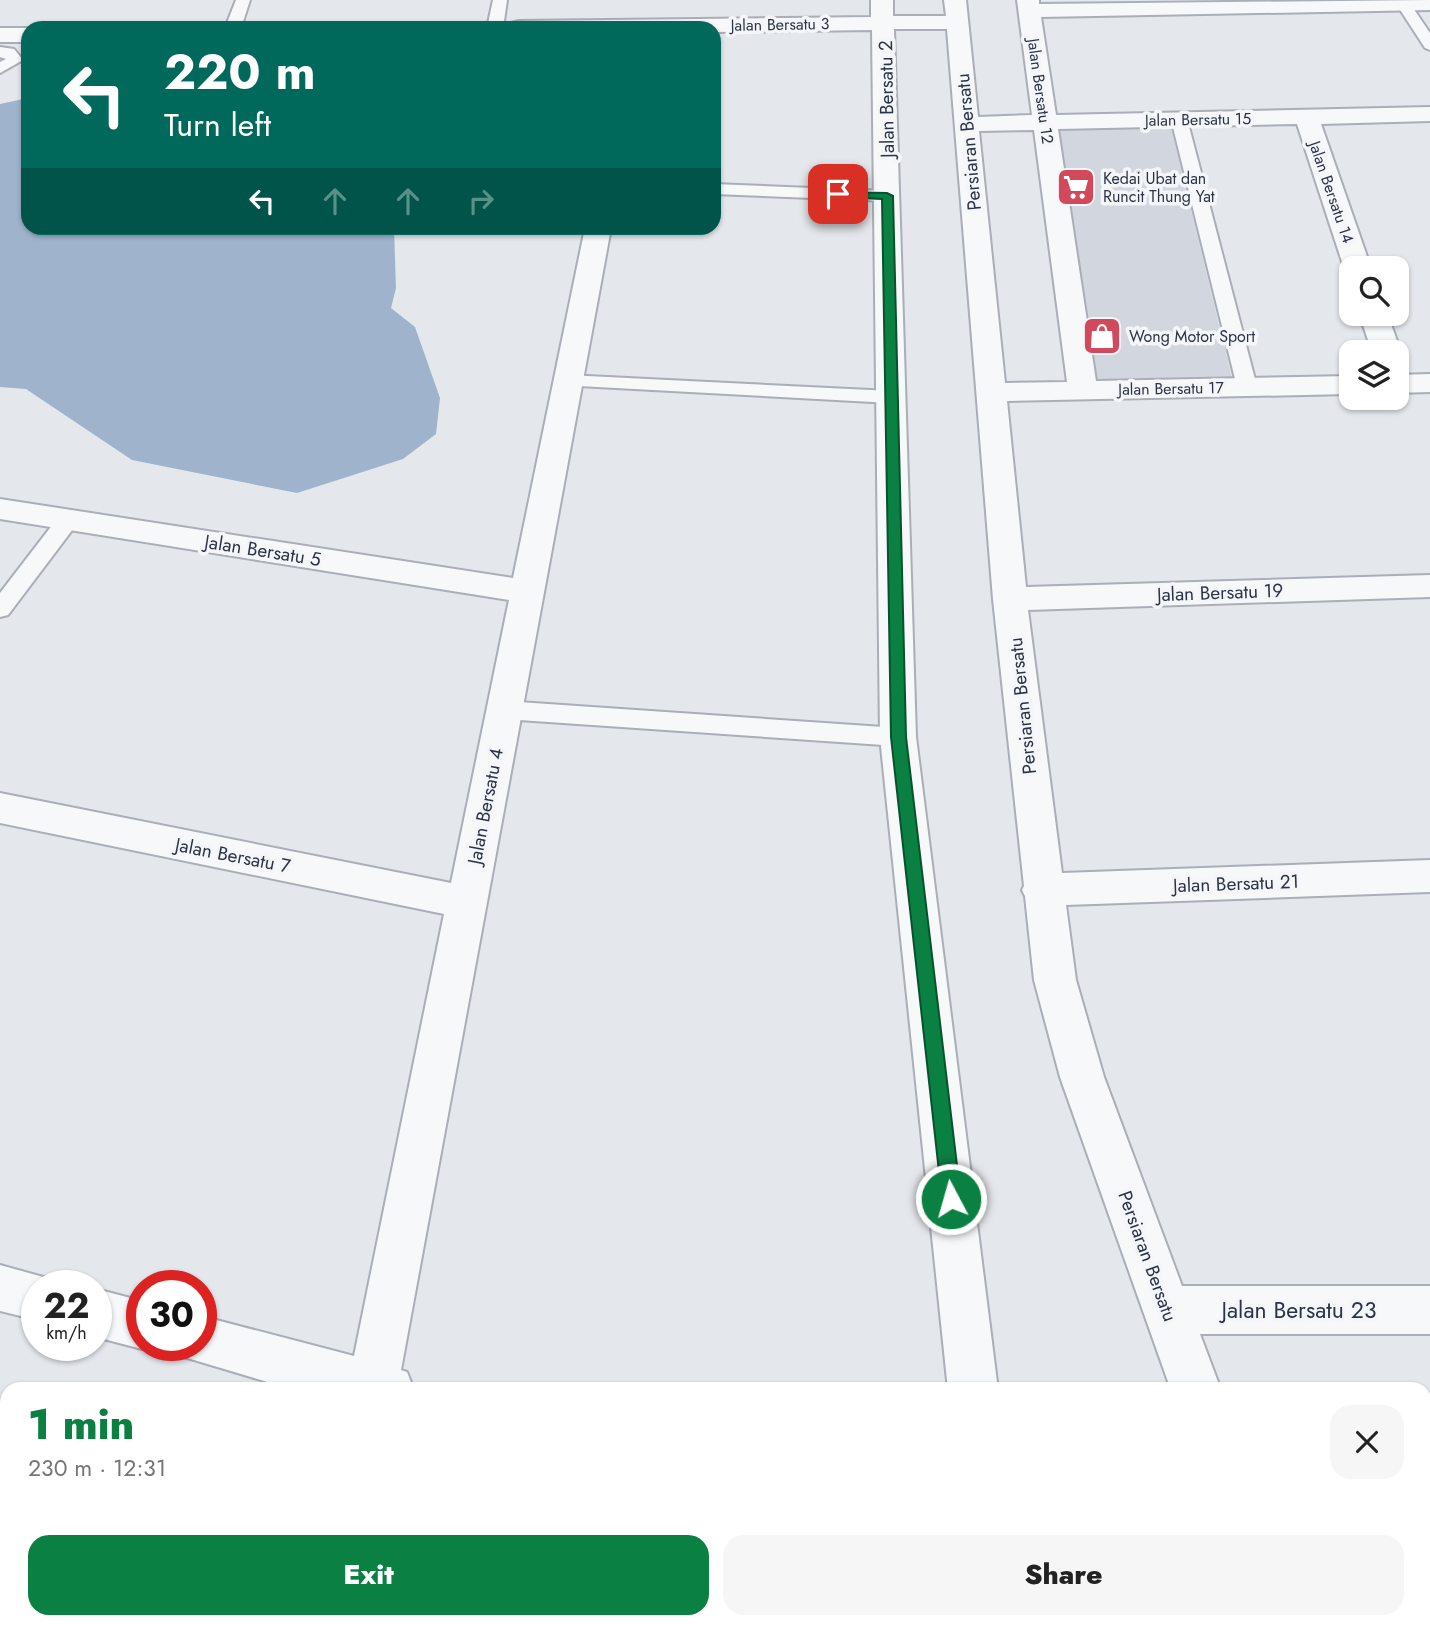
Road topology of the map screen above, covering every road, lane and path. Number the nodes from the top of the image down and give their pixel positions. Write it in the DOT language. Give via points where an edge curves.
graph roads {
  1 [pos="243,0"];
  2 [pos="500,0"];
  3 [pos="1430,4"];
  4 [pos="1404,5"];
  5 [pos="1029,6"];
  6 [pos="956,11"];
  7 [pos="883,12"];
  8 [pos="236,21"];
  9 [pos="496,21"];
  10 [pos="721,22"];
  11 [pos="0,35"];
  12 [pos="21,35"];
  13 [pos="1430,45"];
  14 [pos="0,52"];
  15 [pos="0,68"];
  16 [pos="1430,114"];
  17 [pos="1306,116"];
  18 [pos="1179,119"];
  19 [pos="1045,122"];
  20 [pos="966,124"];
  21 [pos="721,190"];
  22 [pos="887,196"];
  23 [pos="596,235"];
  24 [pos="1354,256"];
  25 [pos="567,381"];
  26 [pos="1409,383"];
  27 [pos="1430,383"];
  28 [pos="1339,385"];
  29 [pos="1247,387"];
  30 [pos="1083,390"];
  31 [pos="991,392"];
  32 [pos="891,397"];
  33 [pos="0,509"];
  34 [pos="68,520"];
  35 [pos="1430,586"];
  36 [pos="527,592"];
  37 [pos="1010,599"];
  38 [pos="0,609"];
  39 [pos="504,710"];
  40 [pos="898,737"];
  41 [pos="0,807"];
  42 [pos="1430,876"];
  43 [pos="1042,890"];
  44 [pos="467,902"];
  45 [pos="0,1288"];
  46 [pos="21,1293"];
  47 [pos="1168,1310"];
  48 [pos="1430,1310"];
  49 [pos="217,1344"];
  50 [pos="362,1382"];
  51 [pos="382,1382"];
  52 [pos="972,1382"];
  53 [pos="1193,1382"];
  1 -- 8 [label="lane"];
  2 -- 9 [label="lane"];
  3 -- 4 [label="street"];
  4 -- 5 [label="street"];
  4 -- 13 [label="lane"];
  5 -- 19 [label="street, Jalan Bersatu 12"];
  6 -- 7 [label="street, Jalan Bersatu 3"];
  6 -- 20 [label="street, Persiaran Bersatu"];
  7 -- 10 [label="street, Jalan Bersatu 3"];
  7 -- 22 [label="street, Jalan Bersatu 2"];
  11 -- 12 [label="street"];
  14 -- 15 [label="lane" via="9,52 15,60"];
  16 -- 17 [label="street, Jalan Bersatu 15"];
  17 -- 18 [label="street, Jalan Bersatu 15"];
  17 -- 24 [label="street, Jalan Bersatu 14"];
  18 -- 19 [label="street, Jalan Bersatu 15"];
  18 -- 29 [label="lane"];
  19 -- 20 [label="street, Jalan Bersatu 15"];
  19 -- 30 [label="street, Jalan Bersatu 12"];
  20 -- 31 [label="street, Persiaran Bersatu"];
  21 -- 22 [label="lane"];
  22 -- 32 [label="street, Jalan Bersatu 2"];
  23 -- 25 [label="street, Jalan Bersatu 4"];
  25 -- 32 [label="lane"];
  25 -- 36 [label="street, Jalan Bersatu 4"];
  26 -- 27 [label="street"];
  28 -- 29 [label="street, Jalan Bersatu 17"];
  29 -- 30 [label="street, Jalan Bersatu 17"];
  30 -- 31 [label="street, Jalan Bersatu 17"];
  31 -- 37 [label="street, Persiaran Bersatu"];
  32 -- 40 [label="street, Jalan Bersatu 2"];
  33 -- 34 [label="street, Jalan Bersatu 5"];
  34 -- 36 [label="street, Jalan Bersatu 5"];
  34 -- 38 [label="lane"];
  35 -- 37 [label="street, Jalan Bersatu 19"];
  36 -- 39 [label="street, Jalan Bersatu 4"];
  37 -- 43 [label="street, Persiaran Bersatu"];
  39 -- 40 [label="lane"];
  39 -- 44 [label="street, Jalan Bersatu 4"];
  40 -- 52 [label="street, Jalan Bersatu 2"];
  41 -- 44 [label="street, Jalan Bersatu 7"];
  42 -- 43 [label="street, Jalan Bersatu 21"];
  43 -- 47 [label="street, Persiaran Bersatu" via="1055,980 1082,1077"];
  44 -- 51 [label="street, Jalan Bersatu 4"];
  45 -- 46 [label="street"];
  47 -- 48 [label="street, Jalan Bersatu 23"];
  47 -- 53 [label="street, Persiaran Bersatu"];
  49 -- 50 [label="street"];
}
